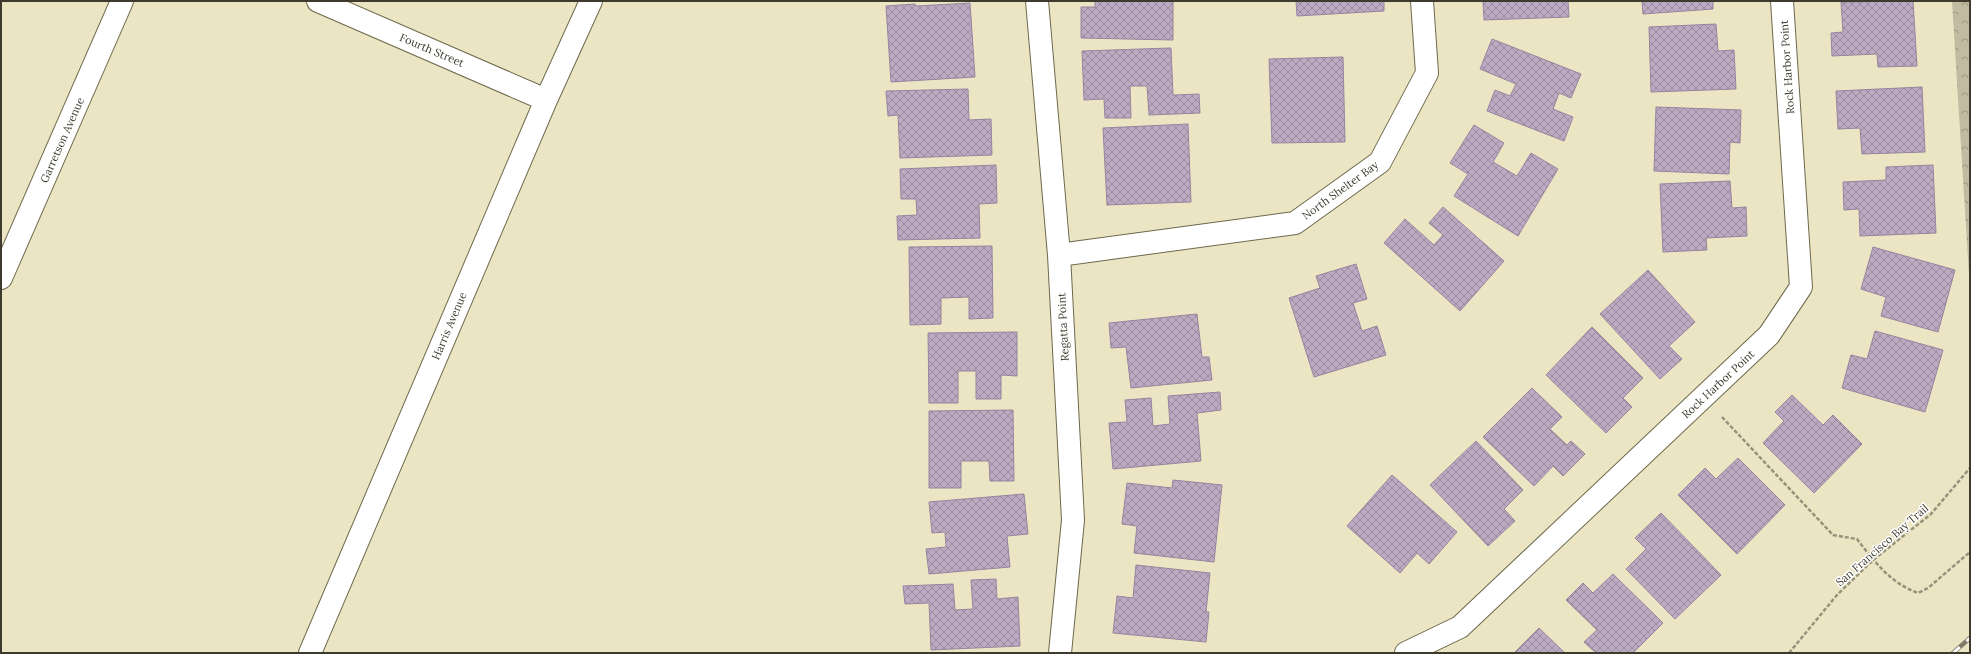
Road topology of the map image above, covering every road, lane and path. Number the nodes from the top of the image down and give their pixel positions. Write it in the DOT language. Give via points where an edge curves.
graph roads {
  1 [pos="122,1"];
  2 [pos="318,1"];
  3 [pos="591,1"];
  4 [pos="1038,1"];
  5 [pos="1422,1"];
  6 [pos="1782,1"];
  7 [pos="546,100"];
  8 [pos="1059,255"];
  9 [pos="1,278"];
  10 [pos="1703,398"];
  11 [pos="1970,468"];
  12 [pos="1970,552"];
  13 [pos="1873,560"];
  14 [pos="310,653"];
  15 [pos="1060,653"];
  16 [pos="1406,653"];
  17 [pos="1789,653"];
  1 -- 9 [label="street, Garretson Avenue"];
  2 -- 7 [label="street, Fourth Street"];
  3 -- 7 [label="street, Harris Avenue"];
  4 -- 8 [label="street, Regatta Point"];
  5 -- 8 [label="street, North Shelter Bay" via="1427,72 1380,162 1295,223"];
  6 -- 10 [label="street, Rock Harbor Point" via="1801,287 1770,335"];
  7 -- 14 [label="street, Harris Avenue"];
  8 -- 15 [label="street, Regatta Point" via="1073,520"];
  10 -- 13 [label="path" via="1833,535 1857,538"];
  10 -- 16 [label="street, Rock Harbor Point" via="1460,627"];
  11 -- 13 [label="path, San Francisco Bay Trail" via="1931,514"];
  12 -- 13 [label="path" via="1928,588 1918,593 1904,588"];
  13 -- 17 [label="path, San Francisco Bay Trail" via="1837,595"];
}
